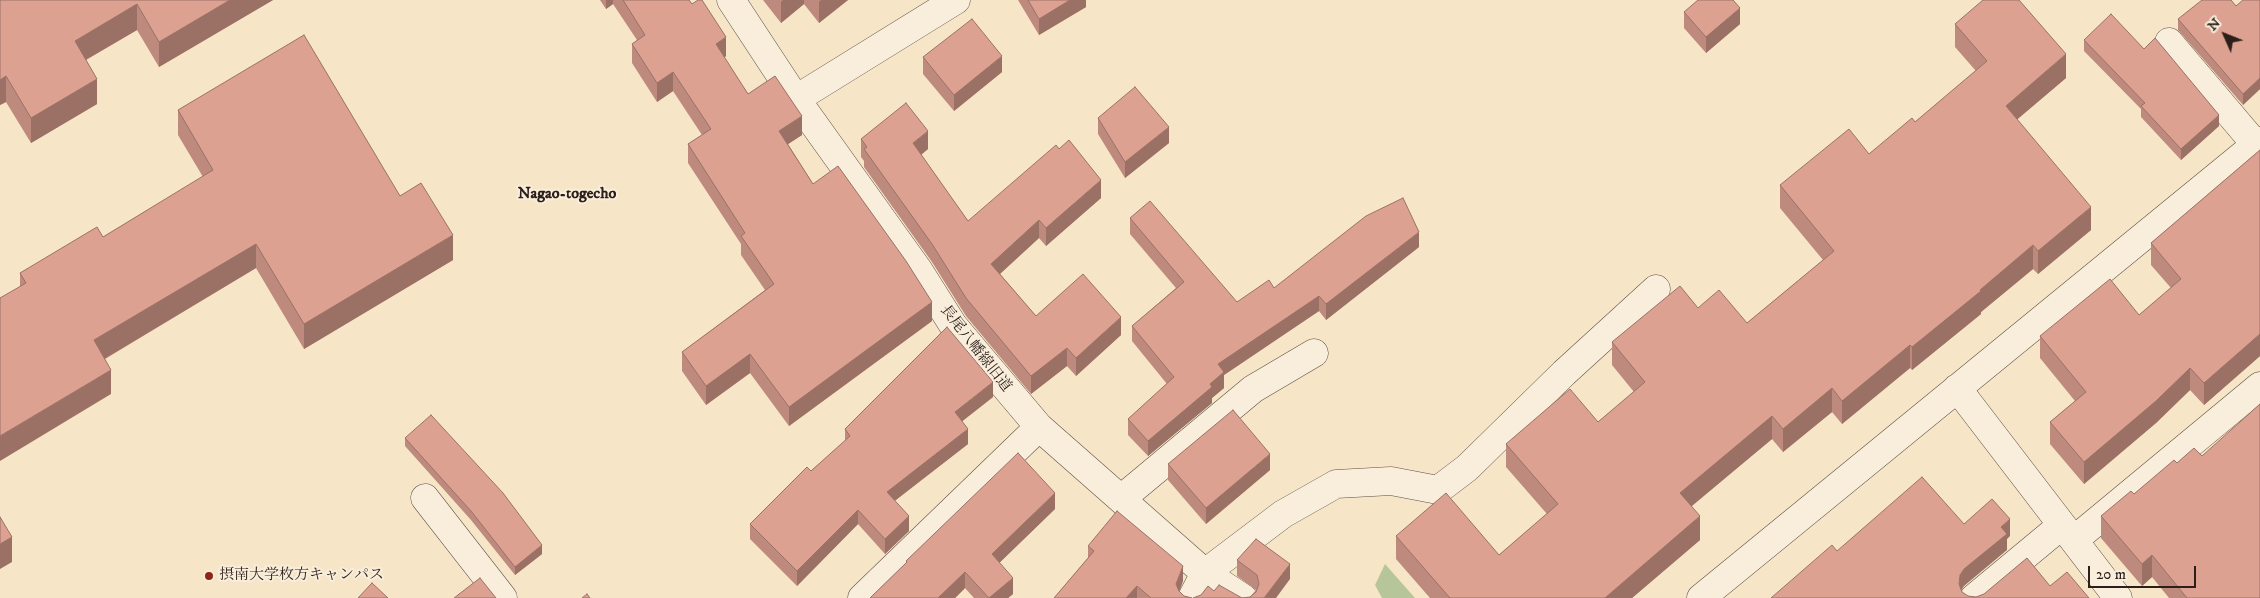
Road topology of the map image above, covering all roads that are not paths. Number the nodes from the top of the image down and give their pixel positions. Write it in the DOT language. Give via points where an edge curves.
graph roads {
  1 [pos="731,0"];
  2 [pos="956,0"];
  3 [pos="2169,42"];
  4 [pos="796,99"];
  5 [pos="2258,143"];
  6 [pos="1656,289"];
  7 [pos="1314,353"];
  8 [pos="2260,386"];
  9 [pos="1957,388"];
  10 [pos="1038,427"];
  11 [pos="425,498"];
  12 [pos="1121,499"];
  13 [pos="2068,533"];
  14 [pos="1205,573"];
  15 [pos="503,598"];
  16 [pos="862,598"];
  17 [pos="1192,598"];
  18 [pos="1243,598"];
  19 [pos="1702,598"];
  20 [pos="1974,598"];
  21 [pos="2118,598"];
  1 -- 4 [label="street, 長尾八幡線旧道"];
  2 -- 4 [label="street"];
  3 -- 5 [label="street"];
  4 -- 10 [label="street, 長尾八幡線旧道" via="919,271 953,325"];
  5 -- 9 [label="street"];
  6 -- 14 [label="street" via="1467,468 1438,490 1391,481 1336,484 1283,514"];
  7 -- 12 [label="street" via="1253,389"];
  8 -- 13 [label="street"];
  9 -- 13 [label="street"];
  9 -- 19 [label="street"];
  10 -- 12 [label="street, 長尾八幡線旧道"];
  10 -- 16 [label="street"];
  11 -- 15 [label="street"];
  12 -- 14 [label="street, 長尾八幡線旧道"];
  13 -- 20 [label="street"];
  13 -- 21 [label="street"];
  14 -- 17 [label="street"];
  14 -- 18 [label="street, 長尾八幡線旧道"];
}
